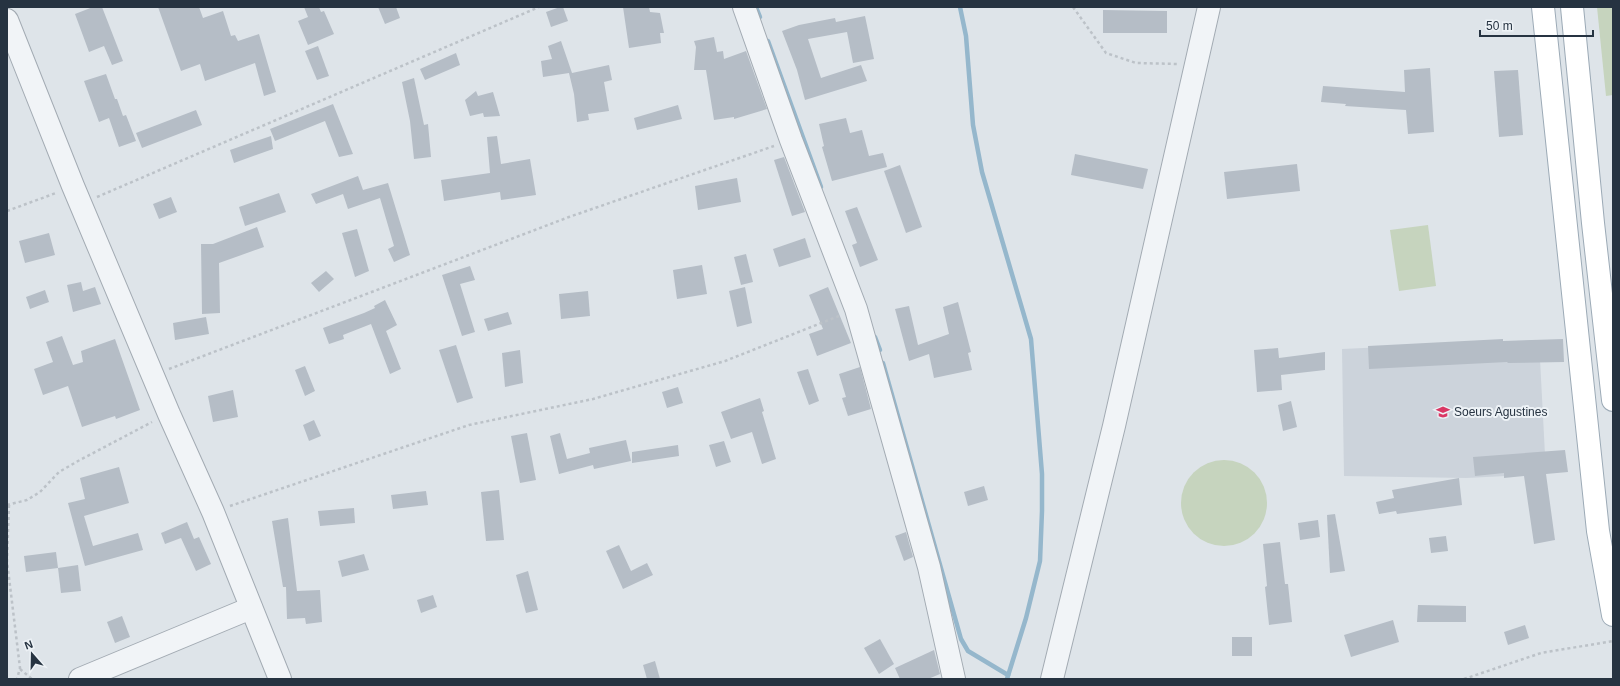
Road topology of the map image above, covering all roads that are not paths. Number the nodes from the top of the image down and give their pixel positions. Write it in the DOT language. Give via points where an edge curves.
graph roads {
  1 [pos="744,7"];
  2 [pos="1210,7"];
  3 [pos="1543,7"];
  4 [pos="1572,7"];
  5 [pos="7,20"];
  6 [pos="1613,400"];
  7 [pos="251,608"];
  8 [pos="1613,615"];
  9 [pos="80,679"];
  10 [pos="280,679"];
  11 [pos="954,679"];
  12 [pos="1052,679"];
  1 -- 11 [label="street" via="791,140 856,309 929,567"];
  2 -- 12 [label="street" via="1114,426"];
  3 -- 8 [label="main road" via="1598,531"];
  4 -- 6 [label="main road"];
  5 -- 7 [label="street" via="77,195 213,512"];
  7 -- 9 [label="street"];
  7 -- 10 [label="street"];
}
